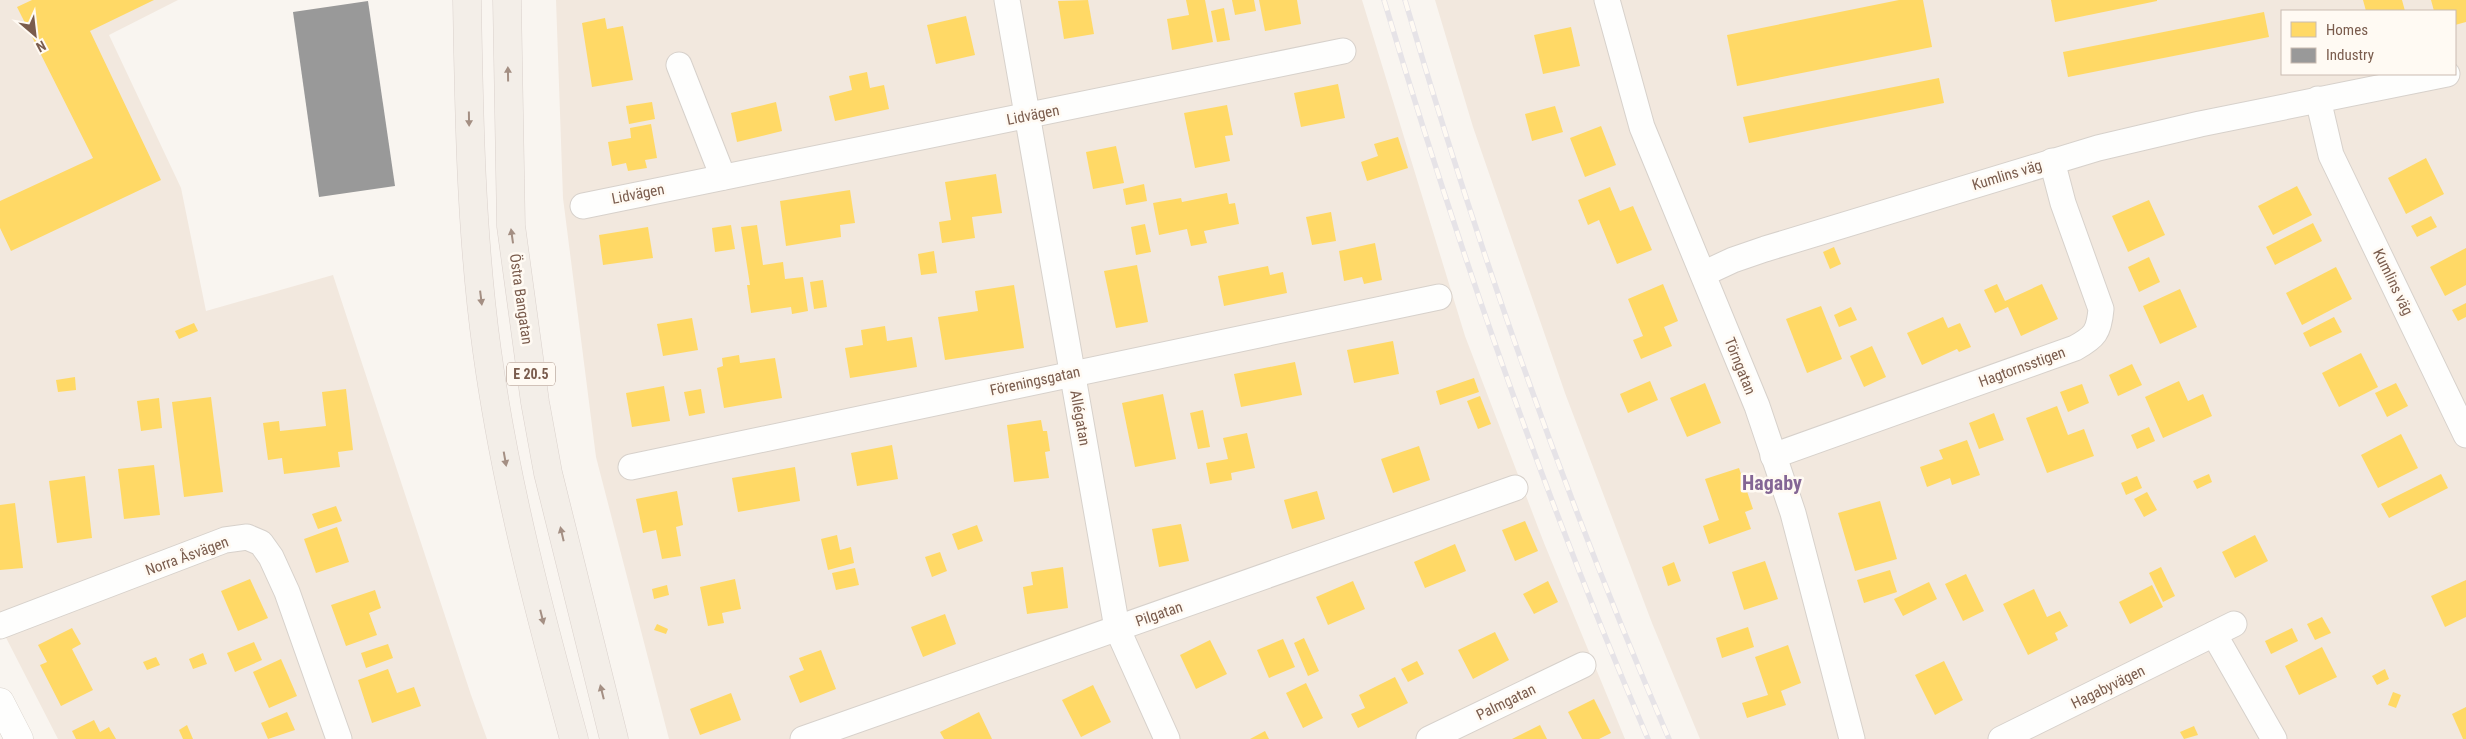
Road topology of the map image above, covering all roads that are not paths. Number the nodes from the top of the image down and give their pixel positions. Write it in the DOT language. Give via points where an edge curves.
graph roads {
  1 [pos="467,0"];
  2 [pos="506,0"];
  3 [pos="1007,0"];
  4 [pos="1607,0"];
  5 [pos="1343,51"];
  6 [pos="679,65"];
  7 [pos="2442,75"];
  8 [pos="2318,99"];
  9 [pos="1027,117"];
  10 [pos="2052,161"];
  11 [pos="723,177"];
  12 [pos="583,206"];
  13 [pos="1703,274"];
  14 [pos="1439,297"];
  15 [pos="1072,373"];
  16 [pos="2466,435"];
  17 [pos="1773,456"];
  18 [pos="631,467"];
  19 [pos="1515,488"];
  20 [pos="0,626"];
  21 [pos="1117,628"];
  22 [pos="1583,665"];
  23 [pos="0,702"];
  24 [pos="18,739"];
  25 [pos="339,739"];
  26 [pos="574,739"];
  27 [pos="614,739"];
  28 [pos="803,739"];
  29 [pos="1167,739"];
  30 [pos="1429,739"];
  31 [pos="1852,739"];
  32 [pos="2001,739"];
  33 [pos="2274,739"];
  1 -- 26 [label="main road, E 20.5, one-way" via="469,156 487,352 511,492"];
  27 -- 2 [label="main road, Östra Bangatan / E 20.5, one-way" via="548,473 535,402 510,226"];
  3 -- 9 [label="street, Allégatan"];
  4 -- 13 [label="street, Törngatan" via="1642,127"];
  5 -- 9 [label="street, Lidvägen"];
  6 -- 11 [label="street"];
  7 -- 8 [label="street, Kumlins väg"];
  8 -- 10 [label="street, Kumlins väg"];
  8 -- 16 [label="street, Kumlins väg" via="2331,155"];
  9 -- 11 [label="street, Lidvägen"];
  9 -- 15 [label="street, Allégatan"];
  10 -- 13 [label="street, Kumlins väg" via="1766,248"];
  10 -- 17 [label="street, Hagtornsstigen" via="2101,309 2099,326 2091,339 2075,348"];
  11 -- 12 [label="street, Lidvägen"];
  13 -- 17 [label="street, Törngatan"];
  14 -- 15 [label="street, Föreningsgatan"];
  15 -- 18 [label="street, Föreningsgatan"];
  15 -- 21 [label="street, Allégatan"];
  17 -- 31 [label="street, Törngatan" via="1793,513"];
  19 -- 21 [label="street, Pilgatan"];
  20 -- 25 [label="street, Norra Åsvägen" via="225,540 247,537 261,542 271,557"];
  21 -- 28 [label="street, Pilgatan"];
  21 -- 29 [label="street, Allégatan"];
  22 -- 30 [label="street, Palmgatan"];
  23 -- 24 [label="street"];
  32 -- 33 [label="street, Hagabyvägen" via="2224,629"];
}
